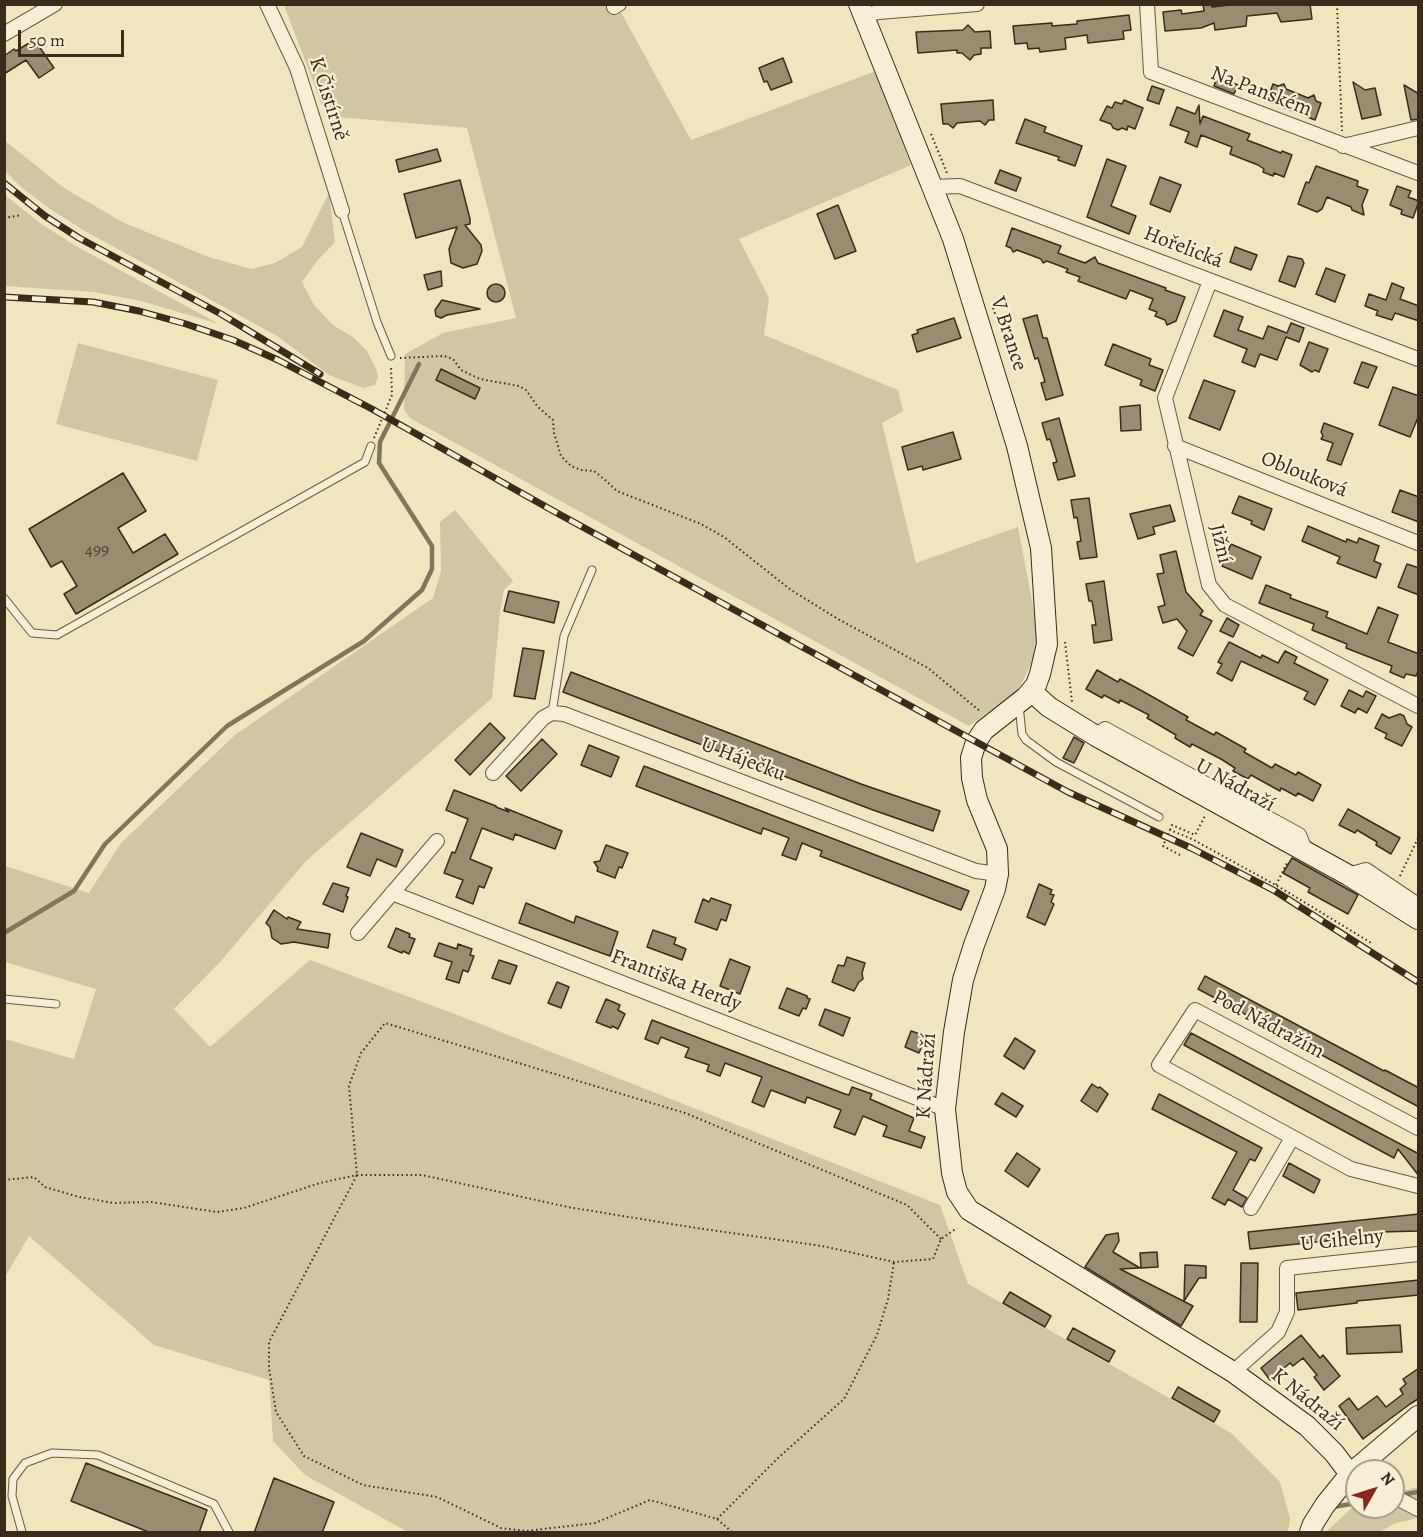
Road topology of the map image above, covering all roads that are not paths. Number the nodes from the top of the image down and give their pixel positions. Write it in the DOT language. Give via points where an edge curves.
graph roads {
  1 [pos="55,4"];
  2 [pos="267,4"];
  3 [pos="977,4"];
  4 [pos="1147,4"];
  5 [pos="861,10"];
  6 [pos="4,34"];
  7 [pos="1419,128"];
  8 [pos="1343,146"];
  9 [pos="1419,173"];
  10 [pos="932,187"];
  11 [pos="342,211"];
  12 [pos="1210,281"];
  13 [pos="391,356"];
  14 [pos="1419,359"];
  15 [pos="371,446"];
  16 [pos="1175,446"];
  17 [pos="1419,543"];
  18 [pos="592,570"];
  19 [pos="4,598"];
  20 [pos="1025,697"];
  21 [pos="1419,706"];
  22 [pos="552,713"];
  23 [pos="1096,736"];
  24 [pos="493,773"];
  25 [pos="1159,817"];
  26 [pos="437,841"];
  27 [pos="1306,852"];
  28 [pos="998,874"];
  29 [pos="1348,875"];
  30 [pos="392,893"];
  31 [pos="1419,905"];
  32 [pos="1419,919"];
  33 [pos="358,933"];
  34 [pos="4,999"];
  35 [pos="56,1004"];
  36 [pos="945,1109"];
  37 [pos="1419,1128"];
  38 [pos="1292,1138"];
  39 [pos="1419,1186"];
  40 [pos="1251,1208"];
  41 [pos="1419,1254"];
  42 [pos="1233,1372"];
  43 [pos="1419,1416"];
  44 [pos="1372,1459"];
  45 [pos="1345,1465"];
  46 [pos="1345,1484"];
  47 [pos="1405,1502"];
  48 [pos="1419,1509"];
  49 [pos="22,1533"];
  50 [pos="229,1533"];
  51 [pos="1310,1533"];
  1 -- 6 [label="street"];
  2 -- 11 [label="street, K Čistírně" via="297,68"];
  3 -- 5 [label="street"];
  4 -- 8 [label="street, Na Panském" via="1151,72"];
  5 -- 10 [label="main road, V Brance"];
  7 -- 8 [label="street"];
  8 -- 9 [label="street, Na Panském"];
  10 -- 12 [label="street, Hořelická" via="960,186"];
  10 -- 20 [label="main road, V Brance" via="995,370 1041,548 1047,644 1040,675"];
  11 -- 13 [label="lane"];
  12 -- 14 [label="street, Hořelická"];
  12 -- 16 [label="street, Jižní" via="1165,398"];
  15 -- 19 [label="lane" via="365,462 57,635 32,633"];
  16 -- 17 [label="street, Oblouková"];
  16 -- 21 [label="street, Jižní" via="1209,585 1225,605"];
  18 -- 22 [label="lane" via="564,636"];
  20 -- 23 [label="main road, U Nádraží" via="1049,706"];
  20 -- 25 [label="lane" via="1022,734 1026,740 1056,762"];
  20 -- 28 [label="main road, K Nádraží" via="992,722 976,742 971,758 977,800 996,849"];
  22 -- 24 [label="street"];
  22 -- 28 [label="street, U Háječku" via="564,714 976,871"];
  23 -- 27 [label="main road, U Nádraží"];
  23 -- 27 [label="street" via="1105,729 1299,835"];
  26 -- 30 [label="street"];
  27 -- 29 [label="main road, U Nádraží"];
  28 -- 36 [label="main road, K Nádraží" via="963,980"];
  29 -- 31 [label="street" via="1366,870"];
  29 -- 32 [label="main road, U Nádraží"];
  30 -- 33 [label="street"];
  30 -- 36 [label="street, Františka Herdy"];
  34 -- 35 [label="lane"];
  36 -- 42 [label="main road, K Nádraží" via="952,1173 957,1192 969,1210"];
  37 -- 38 [label="street, Pod Nádražím" via="1195,1010 1159,1065"];
  38 -- 39 [label="street, Pod Nádražím" via="1351,1169"];
  38 -- 40 [label="street"];
  41 -- 42 [label="street, U Cihelny" via="1287,1268 1287,1312 1278,1332"];
  42 -- 45 [label="main road, K Nádraží" via="1307,1426"];
  43 -- 44 [label="main road"];
  46 -- 51 [label="main road" via="1325,1505"];
  47 -- 48 [label="street"];
  49 -- 50 [label="lane" via="12,1496 13,1479 25,1463 52,1453 98,1455 214,1504"];
}
